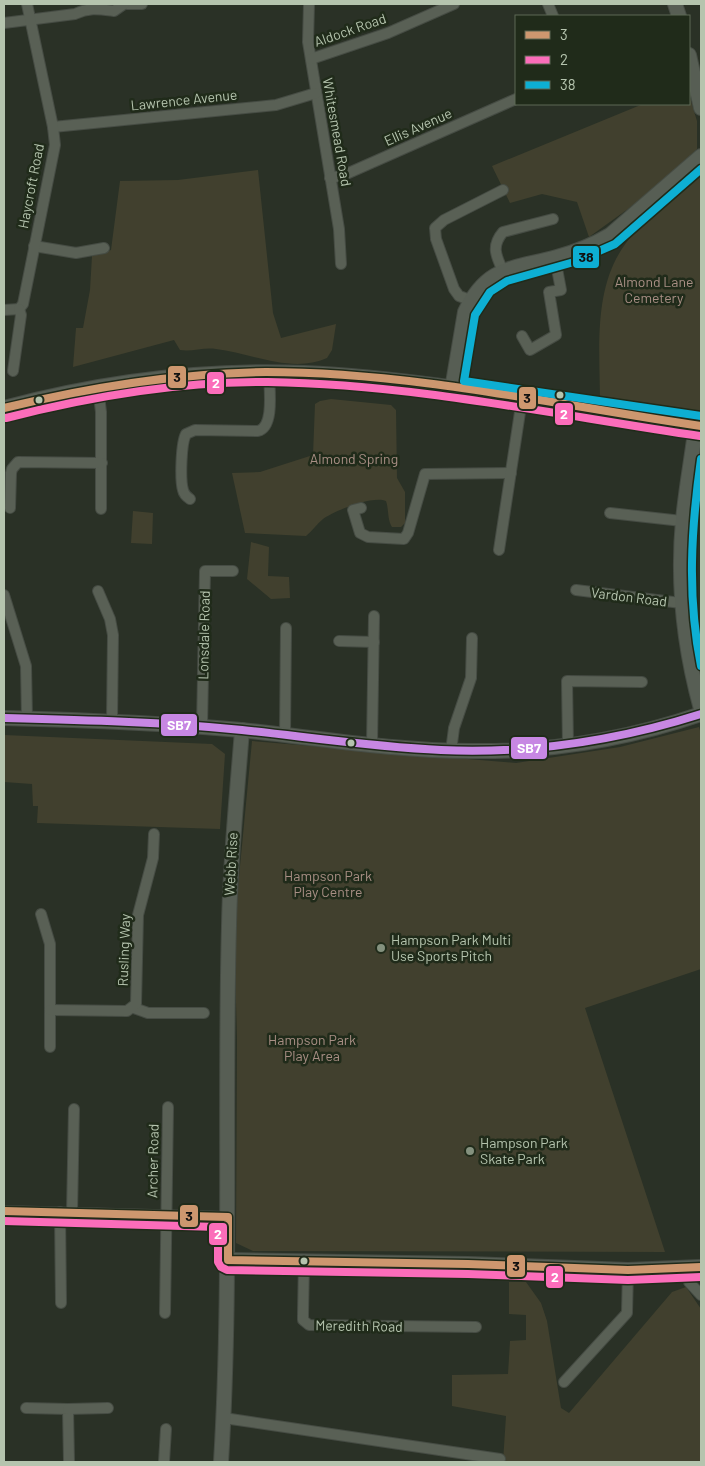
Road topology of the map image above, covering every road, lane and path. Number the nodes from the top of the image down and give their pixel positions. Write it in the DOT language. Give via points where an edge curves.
graph roads {
  1 [pos="27,4"];
  2 [pos="126,4"];
  3 [pos="142,4"];
  4 [pos="308,4"];
  5 [pos="454,4"];
  6 [pos="31,20"];
  7 [pos="4,23"];
  8 [pos="310,59"];
  9 [pos="690,60"];
  10 [pos="316,93"];
  11 [pos="515,99"];
  12 [pos="701,108"];
  13 [pos="53,127"];
  14 [pos="701,156"];
  15 [pos="330,178"];
  16 [pos="503,190"];
  17 [pos="553,219"];
  18 [pos="34,246"];
  19 [pos="104,248"];
  20 [pos="555,258"];
  21 [pos="340,264"];
  22 [pos="503,270"];
  23 [pos="470,300"];
  24 [pos="18,309"];
  25 [pos="4,310"];
  26 [pos="522,336"];
  27 [pos="12,371"];
  28 [pos="269,372"];
  29 [pos="98,387"];
  30 [pos="452,389"];
  31 [pos="522,399"];
  32 [pos="4,408"];
  33 [pos="699,425"];
  34 [pos="102,463"];
  35 [pos="511,473"];
  36 [pos="190,499"];
  37 [pos="10,508"];
  38 [pos="101,510"];
  39 [pos="353,510"];
  40 [pos="610,513"];
  41 [pos="682,521"];
  42 [pos="499,550"];
  43 [pos="233,571"];
  44 [pos="576,590"];
  45 [pos="98,591"];
  46 [pos="4,595"];
  47 [pos="682,603"];
  48 [pos="374,616"];
  49 [pos="286,628"];
  50 [pos="472,638"];
  51 [pos="686,640"];
  52 [pos="701,640"];
  53 [pos="339,641"];
  54 [pos="374,642"];
  55 [pos="642,682"];
  56 [pos="701,709"];
  57 [pos="701,714"];
  58 [pos="4,718"];
  59 [pos="27,719"];
  60 [pos="112,721"];
  61 [pos="202,727"];
  62 [pos="242,730"];
  63 [pos="285,735"];
  64 [pos="372,745"];
  65 [pos="568,745"];
  66 [pos="451,751"];
  67 [pos="154,834"];
  68 [pos="42,914"];
  69 [pos="134,1008"];
  70 [pos="50,1010"];
  71 [pos="204,1013"];
  72 [pos="50,1047"];
  73 [pos="168,1107"];
  74 [pos="74,1108"];
  75 [pos="4,1211"];
  76 [pos="60,1212"];
  77 [pos="72,1213"];
  78 [pos="166,1215"];
  79 [pos="228,1217"];
  80 [pos="228,1260"];
  81 [pos="304,1261"];
  82 [pos="695,1268"];
  83 [pos="628,1270"];
  84 [pos="701,1295"];
  85 [pos="61,1303"];
  86 [pos="165,1313"];
  87 [pos="476,1327"];
  88 [pos="564,1382"];
  89 [pos="26,1408"];
  90 [pos="108,1408"];
  91 [pos="68,1409"];
  92 [pos="224,1418"];
  93 [pos="166,1429"];
  94 [pos="500,1459"];
  95 [pos="69,1462"];
  96 [pos="164,1462"];
  97 [pos="221,1462"];
  1 -- 6 [label="street, Haycroft Road"];
  2 -- 3 [label="street"];
  2 -- 6 [label="street" via="114,10 97,7 75,14"];
  4 -- 8 [label="street, Whitesmead Road"];
  5 -- 8 [label="street, Aldock Road" via="388,33"];
  6 -- 7 [label="street"];
  6 -- 13 [label="street, Haycroft Road"];
  8 -- 10 [label="street, Whitesmead Road"];
  9 -- 12 [label="street"];
  10 -- 13 [label="street, Lawrence Avenue" via="276,105"];
  10 -- 15 [label="street, Whitesmead Road"];
  11 -- 15 [label="street, Ellis Avenue" via="344,175"];
  13 -- 18 [label="street, Haycroft Road" via="55,145"];
  14 -- 20 [label="street" via="610,235 581,250"];
  15 -- 21 [label="street, Whitesmead Road" via="339,229"];
  16 -- 23 [label="street" via="444,220 435,228 454,289 459,296"];
  17 -- 22 [label="street" via="507,230 499,237 495,251"];
  18 -- 19 [label="street" via="76,253"];
  18 -- 24 [label="street, Haycroft Road" via="23,304"];
  20 -- 22 [label="street"];
  20 -- 26 [label="street" via="560,290 549,292 556,335 530,350"];
  22 -- 23 [label="street" via="487,281"];
  23 -- 30 [label="street" via="462,321"];
  24 -- 25 [label="street"];
  24 -- 27 [label="street, Haycroft Road" via="21,315"];
  28 -- 29 [label="street" via="186,376"];
  28 -- 30 [label="street" via="359,377"];
  28 -- 36 [label="street" via="269,419 264,429 195,430 184,438 182,487"];
  29 -- 32 [label="street"];
  29 -- 34 [label="street"];
  30 -- 31 [label="street"];
  31 -- 33 [label="street"];
  31 -- 35 [label="street"];
  33 -- 41 [label="street, Vardon Road"];
  34 -- 37 [label="street" via="18,462 10,473"];
  34 -- 38 [label="street"];
  35 -- 39 [label="street" via="425,474 404,539 368,538 360,533"];
  35 -- 42 [label="street"];
  40 -- 41 [label="street"];
  41 -- 47 [label="street, Vardon Road"];
  43 -- 61 [label="street, Lonsdale Road" via="206,572"];
  44 -- 47 [label="street, Vardon Road"];
  45 -- 60 [label="street" via="110,618 113,635"];
  46 -- 59 [label="street" via="26,666"];
  47 -- 51 [label="street, Vardon Road"];
  48 -- 54 [label="street"];
  49 -- 63 [label="street"];
  50 -- 66 [label="street" via="471,678 454,728"];
  51 -- 52 [label="street"];
  51 -- 56 [label="street, Vardon Road"];
  53 -- 54 [label="street"];
  54 -- 64 [label="street"];
  55 -- 65 [label="street" via="567,681"];
  57 -- 65 [label="street" via="622,736"];
  58 -- 59 [label="street"];
  59 -- 60 [label="street"];
  60 -- 61 [label="street"];
  61 -- 62 [label="street"];
  62 -- 63 [label="street"];
  62 -- 79 [label="street, Webb Rise" via="232,837 229,926"];
  63 -- 64 [label="street"];
  64 -- 66 [label="street"];
  65 -- 66 [label="street" via="513,751"];
  67 -- 69 [label="street, Rusling Way" via="153,858 138,915 137,1001"];
  68 -- 70 [label="street" via="50,939"];
  69 -- 70 [label="street" via="127,1011"];
  69 -- 71 [label="street" via="148,1013"];
  70 -- 72 [label="street"];
  73 -- 78 [label="street, Archer Road"];
  74 -- 77 [label="street"];
  75 -- 76 [label="street, Archer Road"];
  76 -- 77 [label="street, Archer Road"];
  76 -- 85 [label="street"];
  77 -- 78 [label="street, Archer Road"];
  78 -- 79 [label="street, Archer Road"];
  78 -- 86 [label="street, Archer Road"];
  79 -- 80 [label="street, Webb Rise"];
  80 -- 81 [label="street"];
  80 -- 92 [label="street, Webb Rise"];
  81 -- 83 [label="street"];
  81 -- 87 [label="street, Meredith Road" via="303,1320 309,1325"];
  82 -- 83 [label="street"];
  82 -- 84 [label="street" via="689,1282"];
  83 -- 88 [label="street" via="627,1313"];
  89 -- 91 [label="street"];
  90 -- 91 [label="street"];
  91 -- 95 [label="street"];
  92 -- 94 [label="street"];
  92 -- 97 [label="street, Webb Rise"];
  93 -- 96 [label="street"];
}
